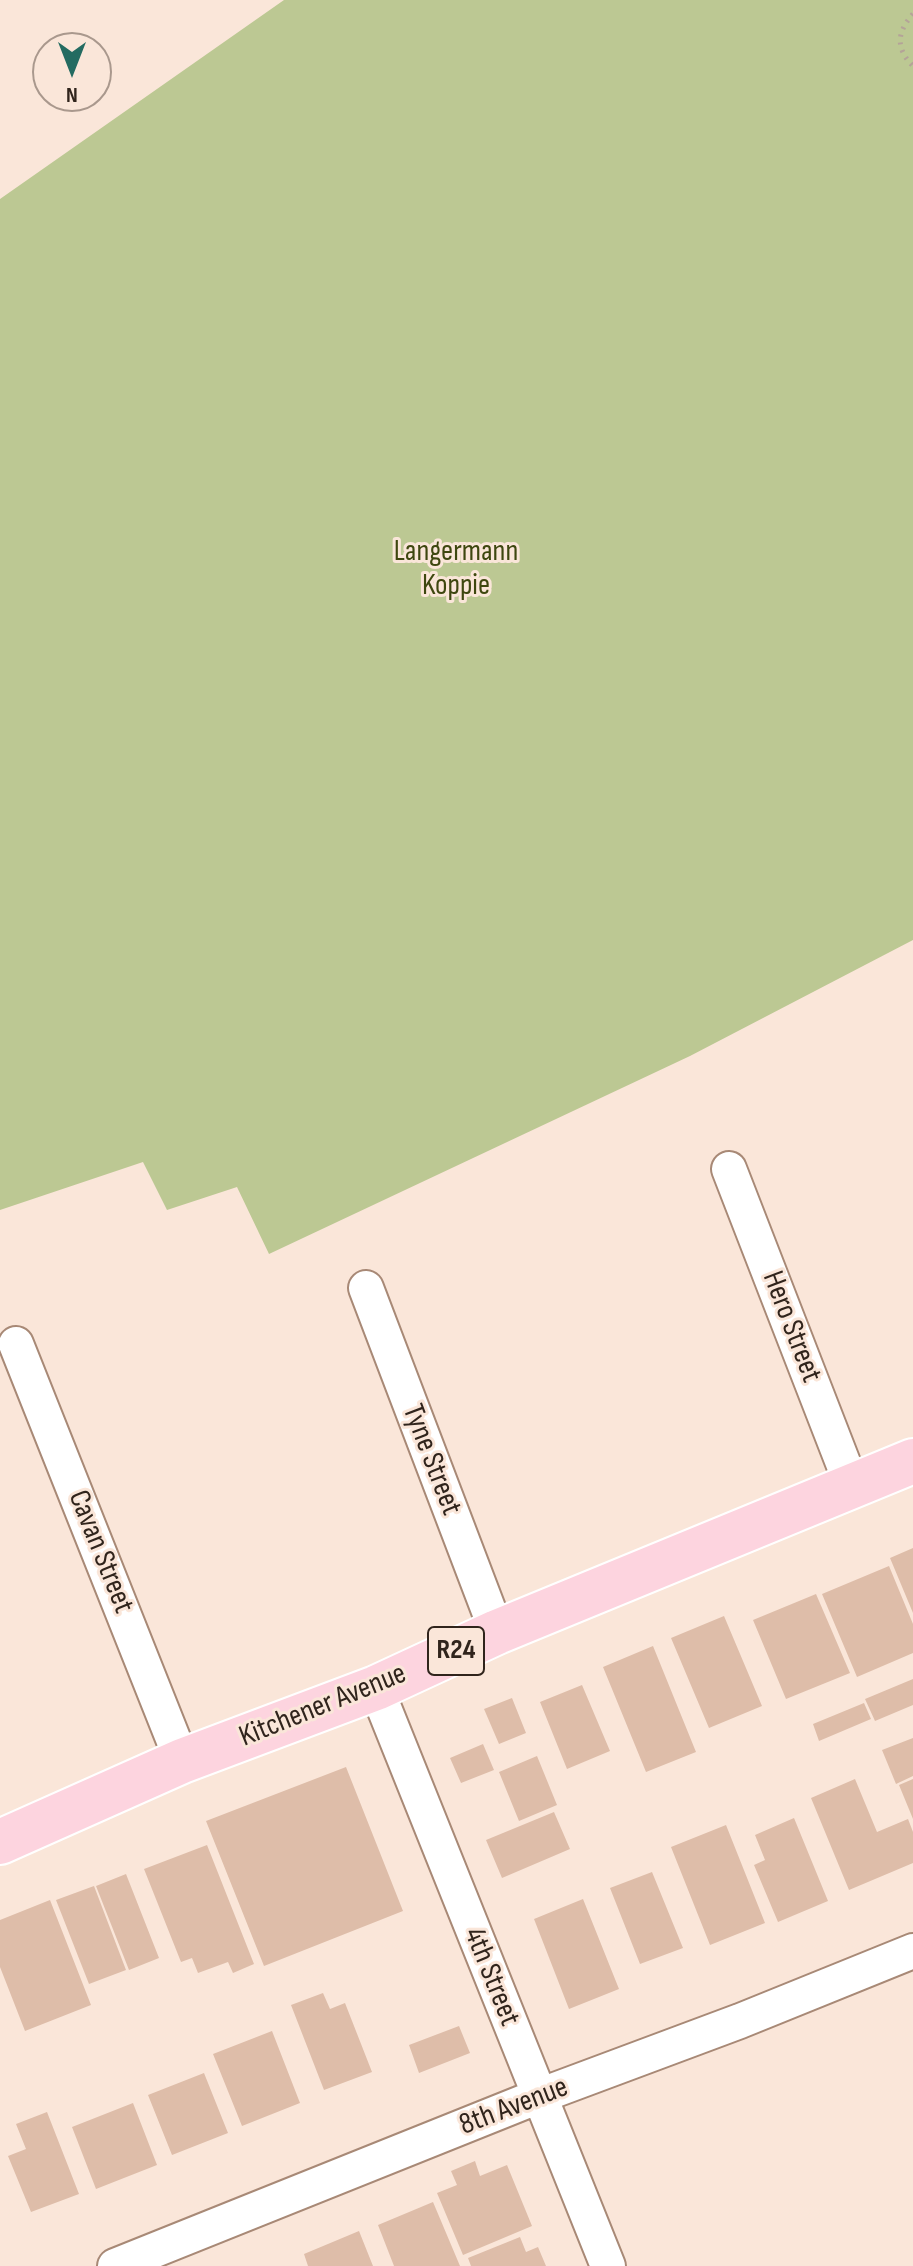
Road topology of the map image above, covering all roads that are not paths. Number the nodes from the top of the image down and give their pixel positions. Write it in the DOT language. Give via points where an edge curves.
graph roads {
  1 [pos="729,1169"];
  2 [pos="366,1288"];
  3 [pos="16,1344"];
  4 [pos="913,1461"];
  5 [pos="852,1486"];
  6 [pos="497,1632"];
  7 [pos="376,1688"];
  8 [pos="182,1761"];
  9 [pos="0,1842"];
  10 [pos="913,1951"];
  11 [pos="539,2096"];
  12 [pos="115,2266"];
  13 [pos="608,2266"];
  1 -- 5 [label="street, Hero Street"];
  2 -- 6 [label="street, Tyne Street"];
  3 -- 8 [label="street, Cavan Street"];
  4 -- 5 [label="main road, Kitchener Avenue / R24"];
  5 -- 6 [label="main road, Kitchener Avenue / R24"];
  6 -- 7 [label="main road, Kitchener Avenue / R24"];
  7 -- 8 [label="main road, Kitchener Avenue / R24"];
  7 -- 11 [label="street, 4th Street"];
  8 -- 9 [label="main road, Kitchener Avenue / R24"];
  10 -- 11 [label="street, 8th Avenue"];
  11 -- 12 [label="street, 8th Avenue"];
  11 -- 13 [label="street, 4th Street"];
}
